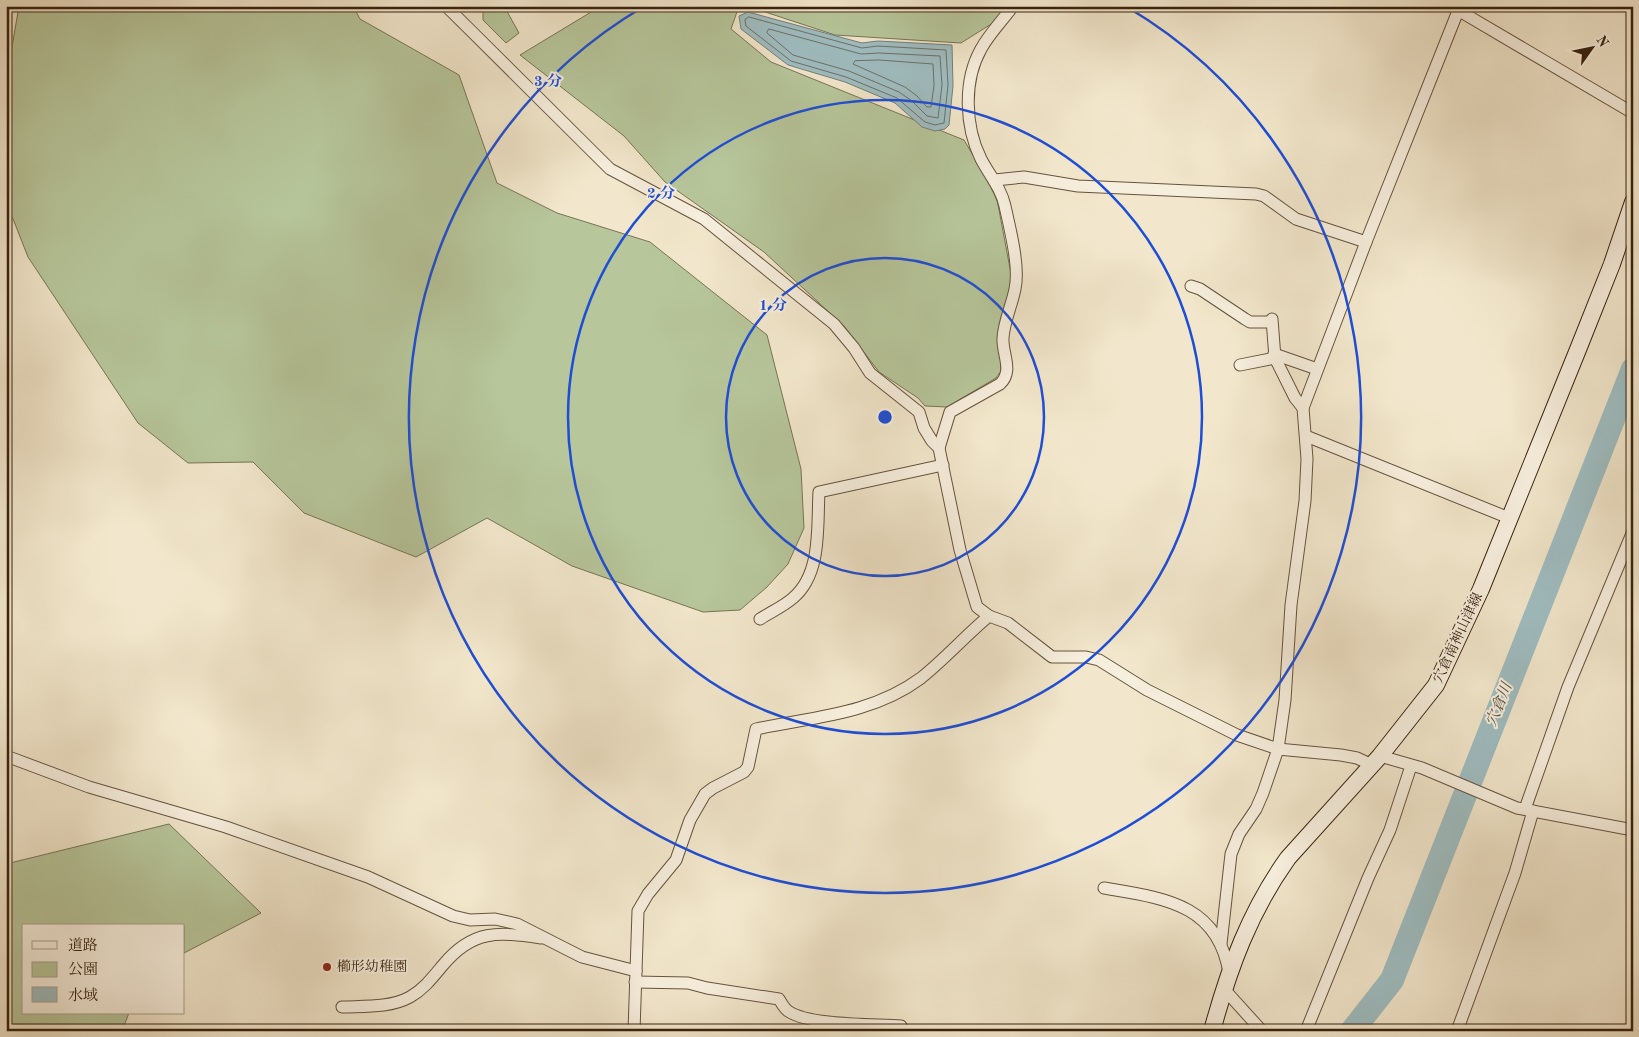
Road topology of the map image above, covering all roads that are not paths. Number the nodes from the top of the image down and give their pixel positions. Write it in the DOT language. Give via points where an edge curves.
graph roads {
  1 [pos="446,6"];
  2 [pos="1013,6"];
  3 [pos="1455,8"];
  4 [pos="1633,113"];
  5 [pos="995,180"];
  6 [pos="1633,202"];
  7 [pos="1366,242"];
  8 [pos="1191,286"];
  9 [pos="1274,356"];
  10 [pos="1240,365"];
  11 [pos="1317,369"];
  12 [pos="1303,408"];
  13 [pos="1306,436"];
  14 [pos="939,448"];
  15 [pos="943,465"];
  16 [pos="1509,518"];
  17 [pos="1633,531"];
  18 [pos="989,616"];
  19 [pos="760,619"];
  20 [pos="1278,749"];
  21 [pos="6,756"];
  22 [pos="1376,760"];
  23 [pos="1417,767"];
  24 [pos="1525,810"];
  25 [pos="1633,830"];
  26 [pos="1104,888"];
  27 [pos="545,939"];
  28 [pos="1221,944"];
  29 [pos="1229,973"];
  30 [pos="636,976"];
  31 [pos="1224,989"];
  32 [pos="342,1007"];
  33 [pos="634,1031"];
  34 [pos="901,1031"];
  35 [pos="1212,1031"];
  36 [pos="1262,1031"];
  37 [pos="1306,1031"];
  38 [pos="1457,1031"];
  1 -- 14 [label="street" via="610,169 704,219 834,324 870,373 919,412 928,435"];
  2 -- 5 [label="street" via="981,48 970,84 969,119 974,142"];
  3 -- 4 [label="street"];
  3 -- 7 [label="street"];
  5 -- 7 [label="street" via="1024,177 1078,186 1256,194 1264,196 1296,219"];
  5 -- 14 [label="street" via="1005,208 1016,278 1003,338 1008,372 1000,384 950,412"];
  6 -- 16 [label="main road, 穴倉南神山津線" via="1612,264"];
  7 -- 11 [label="street"];
  8 -- 9 [label="street" via="1250,322 1272,320"];
  9 -- 10 [label="street"];
  9 -- 11 [label="street"];
  9 -- 12 [label="street"];
  11 -- 12 [label="street"];
  12 -- 13 [label="street"];
  13 -- 16 [label="street"];
  13 -- 20 [label="street" via="1305,502 1291,605 1285,700"];
  14 -- 15 [label="street"];
  15 -- 18 [label="street" via="971,593 977,607"];
  15 -- 19 [label="street" via="818,492 815,554 810,574 792,600"];
  16 -- 22 [label="main road, 穴倉南神山津線" via="1436,685"];
  17 -- 24 [label="street" via="1568,687"];
  18 -- 20 [label="street" via="1008,623 1052,658 1099,660 1214,725"];
  18 -- 30 [label="street" via="921,678 883,700 843,712 756,729 748,766 744,772 705,794 690,820 676,860 638,911"];
  20 -- 22 [label="street"];
  20 -- 28 [label="street" via="1256,809 1238,834 1231,854"];
  21 -- 27 [label="street" via="89,787 226,827 368,877 454,916 470,920 505,920 529,928"];
  22 -- 23 [label="street"];
  22 -- 29 [label="main road, 穴倉南神山津線" via="1293,852 1273,879 1253,913"];
  23 -- 24 [label="street"];
  23 -- 37 [label="street"];
  24 -- 25 [label="street"];
  24 -- 38 [label="street" via="1512,882"];
  26 -- 28 [label="street" via="1192,911 1211,927"];
  27 -- 30 [label="street" via="582,957"];
  27 -- 32 [label="street" via="496,934 479,937 459,948 429,982 411,996 395,1003"];
  28 -- 29 [label="street"];
  29 -- 31 [label="main road, 穴倉南神山津線"];
  30 -- 33 [label="street"];
  30 -- 34 [label="street" via="779,999 783,1007 798,1016 830,1022 901,1026"];
  31 -- 35 [label="main road, 穴倉南神山津線"];
  31 -- 36 [label="street"];
}
